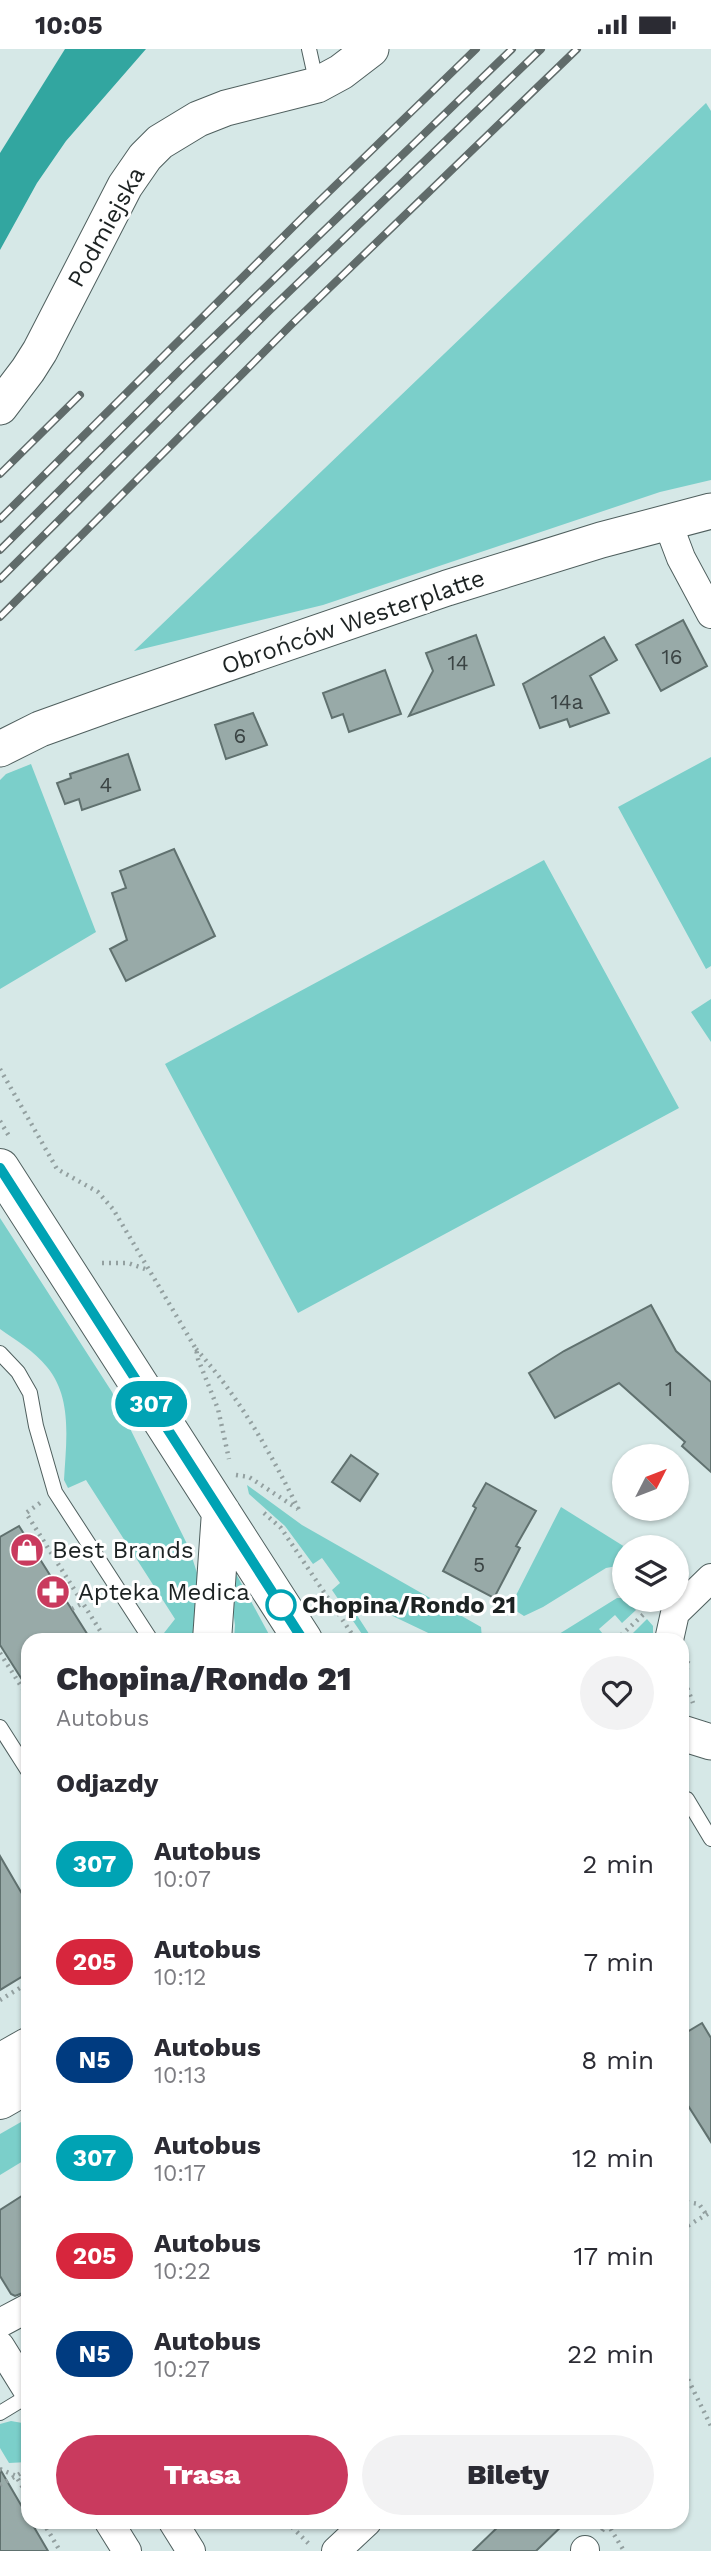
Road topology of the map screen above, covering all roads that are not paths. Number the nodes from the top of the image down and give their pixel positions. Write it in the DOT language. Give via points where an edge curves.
graph roads {
  1 [pos="309,49"];
  2 [pos="371,49"];
  3 [pos="317,85"];
  4 [pos="0,407"];
  5 [pos="711,511"];
  6 [pos="667,521"];
  7 [pos="711,614"];
  8 [pos="0,749"];
  9 [pos="0,1168"];
  10 [pos="0,1353"];
  11 [pos="221,1512"];
  12 [pos="711,1578"];
  13 [pos="146,1633"];
  14 [pos="212,1633"];
  15 [pos="299,1633"];
  16 [pos="678,1633"];
  17 [pos="689,1720"];
  18 [pos="0,1727"];
  19 [pos="711,1742"];
  20 [pos="21,1760"];
  21 [pos="689,1802"];
  22 [pos="711,1839"];
  23 [pos="21,2051"];
  24 [pos="0,2063"];
  25 [pos="21,2088"];
  26 [pos="0,2100"];
  27 [pos="21,2312"];
  28 [pos="0,2323"];
  29 [pos="0,2346"];
  30 [pos="21,2382"];
  31 [pos="21,2399"];
  32 [pos="0,2413"];
  33 [pos="113,2529"];
  34 [pos="177,2529"];
  35 [pos="359,2529"];
  36 [pos="127,2551"];
  37 [pos="191,2551"];
  38 [pos="335,2551"];
  1 -- 3 [label="lane"];
  2 -- 3 [label="street, Podmiejska"];
  3 -- 4 [label="street, Podmiejska" via="198,119 168,136 145,157 106,220 40,351"];
  5 -- 6 [label="street, Obrońców Westerplatte"];
  6 -- 7 [label="street"];
  6 -- 8 [label="street, Obrońców Westerplatte" via="261,652 53,725"];
  9 -- 11 [label="main road"];
  10 -- 13 [label="lane" via="30,1393 55,1492"];
  11 -- 14 [label="main road"];
  11 -- 15 [label="main road"];
  12 -- 16 [label="street" via="676,1613"];
  17 -- 19 [label="street"];
  18 -- 20 [label="lane"];
  21 -- 22 [label="lane"];
  23 -- 24 [label="main road"];
  25 -- 26 [label="main road"];
  27 -- 28 [label="street"];
  29 -- 30 [label="street"];
  31 -- 32 [label="lane"];
  33 -- 36 [label="street"];
  34 -- 37 [label="street"];
  35 -- 38 [label="street"];
}
